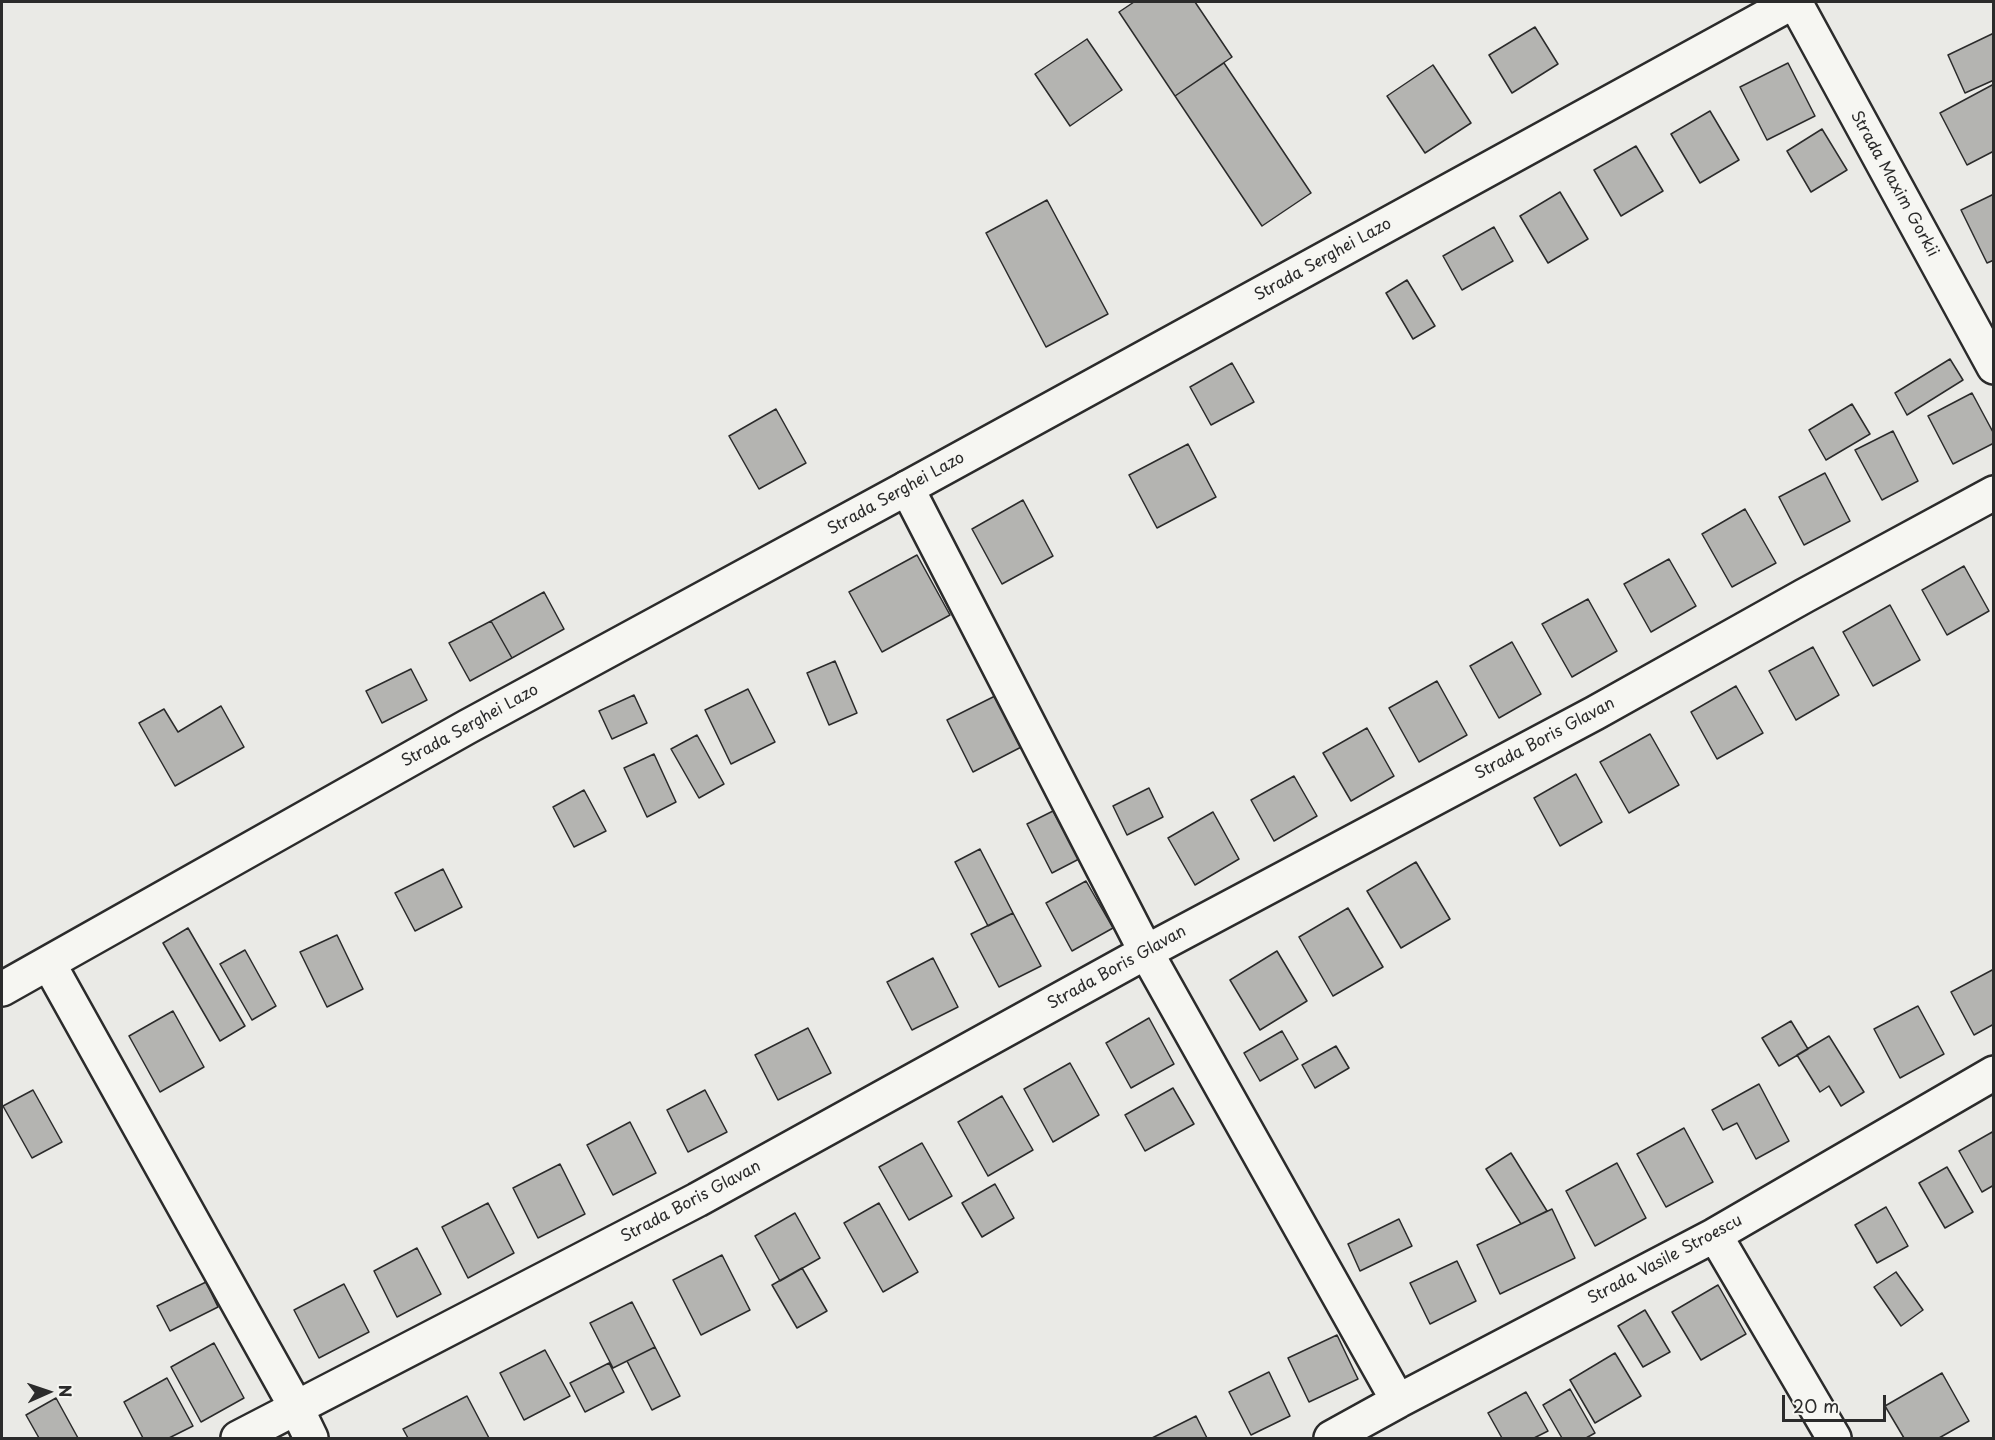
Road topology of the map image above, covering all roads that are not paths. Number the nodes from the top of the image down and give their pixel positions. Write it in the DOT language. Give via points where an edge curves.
graph roads {
  1 [pos="1794,2"];
  2 [pos="1994,367"];
  3 [pos="907,488"];
  4 [pos="1994,493"];
  5 [pos="1146,952"];
  6 [pos="49,964"];
  7 [pos="2,989"];
  8 [pos="1994,1073"];
  9 [pos="1715,1235"];
  10 [pos="1398,1401"];
  11 [pos="297,1409"];
  12 [pos="238,1438"];
  13 [pos="311,1438"];
  14 [pos="1331,1438"];
  15 [pos="1834,1438"];
  1 -- 2 [label="street, Strada Maxim Gorkii"];
  1 -- 3 [label="street, Strada Serghei Lazo"];
  3 -- 5 [label="street"];
  3 -- 6 [label="street, Strada Serghei Lazo" via="466,727"];
  4 -- 5 [label="street, Strada Boris Glavan" via="1595,713"];
  5 -- 10 [label="street"];
  5 -- 11 [label="street, Strada Boris Glavan" via="697,1200"];
  6 -- 7 [label="street, Strada Serghei Lazo"];
  6 -- 11 [label="street"];
  8 -- 9 [label="street, Strada Vasile Stroescu"];
  9 -- 10 [label="street, Strada Vasile Stroescu"];
  9 -- 15 [label="street"];
  10 -- 14 [label="street, Strada Vasile Stroescu"];
  11 -- 12 [label="street, Strada Boris Glavan"];
  11 -- 13 [label="street"];
}
